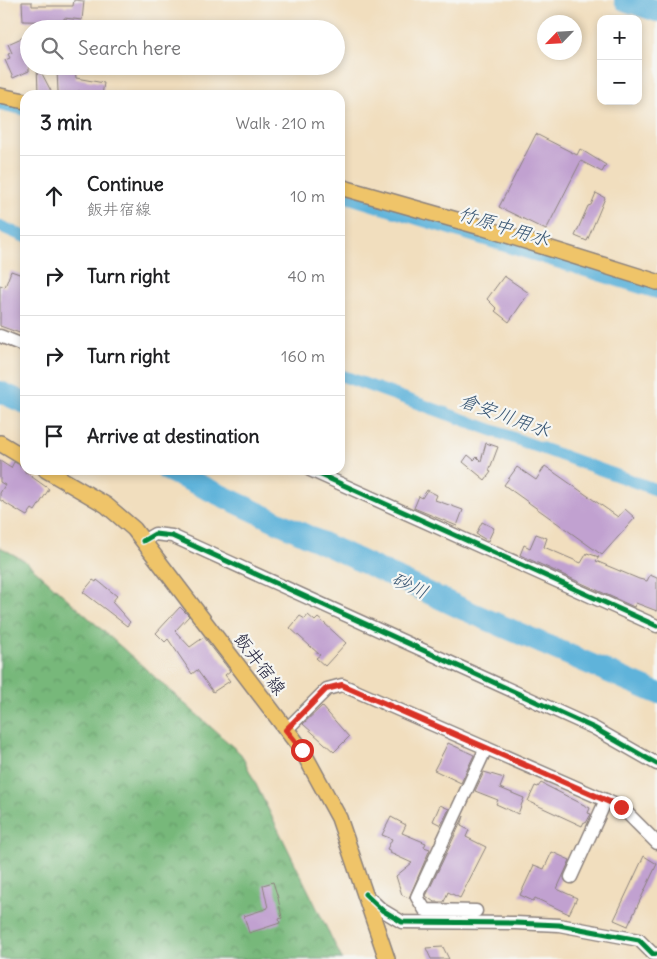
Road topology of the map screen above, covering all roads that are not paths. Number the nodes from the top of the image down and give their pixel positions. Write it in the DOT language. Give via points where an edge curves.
graph roads {
  1 [pos="0,96"];
  2 [pos="20,100"];
  3 [pos="345,188"];
  4 [pos="657,282"];
  5 [pos="0,336"];
  6 [pos="20,344"];
  7 [pos="0,443"];
  8 [pos="20,455"];
  9 [pos="55,475"];
  10 [pos="321,475"];
  11 [pos="143,542"];
  12 [pos="657,626"];
  13 [pos="286,730"];
  14 [pos="486,748"];
  15 [pos="657,764"];
  16 [pos="606,800"];
  17 [pos="655,836"];
  18 [pos="571,877"];
  19 [pos="365,894"];
  20 [pos="476,911"];
  21 [pos="657,954"];
  22 [pos="387,959"];
  1 -- 2 [label="main road"];
  3 -- 4 [label="main road"];
  5 -- 6 [label="street"];
  7 -- 8 [label="main road"];
  9 -- 11 [label="main road, 飯井宿線" via="106,505 134,529"];
  10 -- 12 [label="street"];
  11 -- 13 [label="main road, 飯井宿線"];
  11 -- 15 [label="street" via="155,534 172,536 594,728"];
  13 -- 14 [label="street" via="326,689 342,685"];
  13 -- 19 [label="main road, 飯井宿線" via="302,750 339,818"];
  14 -- 16 [label="street"];
  14 -- 20 [label="street" via="418,897 426,910"];
  16 -- 17 [label="street" via="621,807"];
  16 -- 18 [label="street"];
  19 -- 21 [label="street" via="402,922 559,926 639,940"];
  19 -- 22 [label="main road, 飯井宿線"];
}
